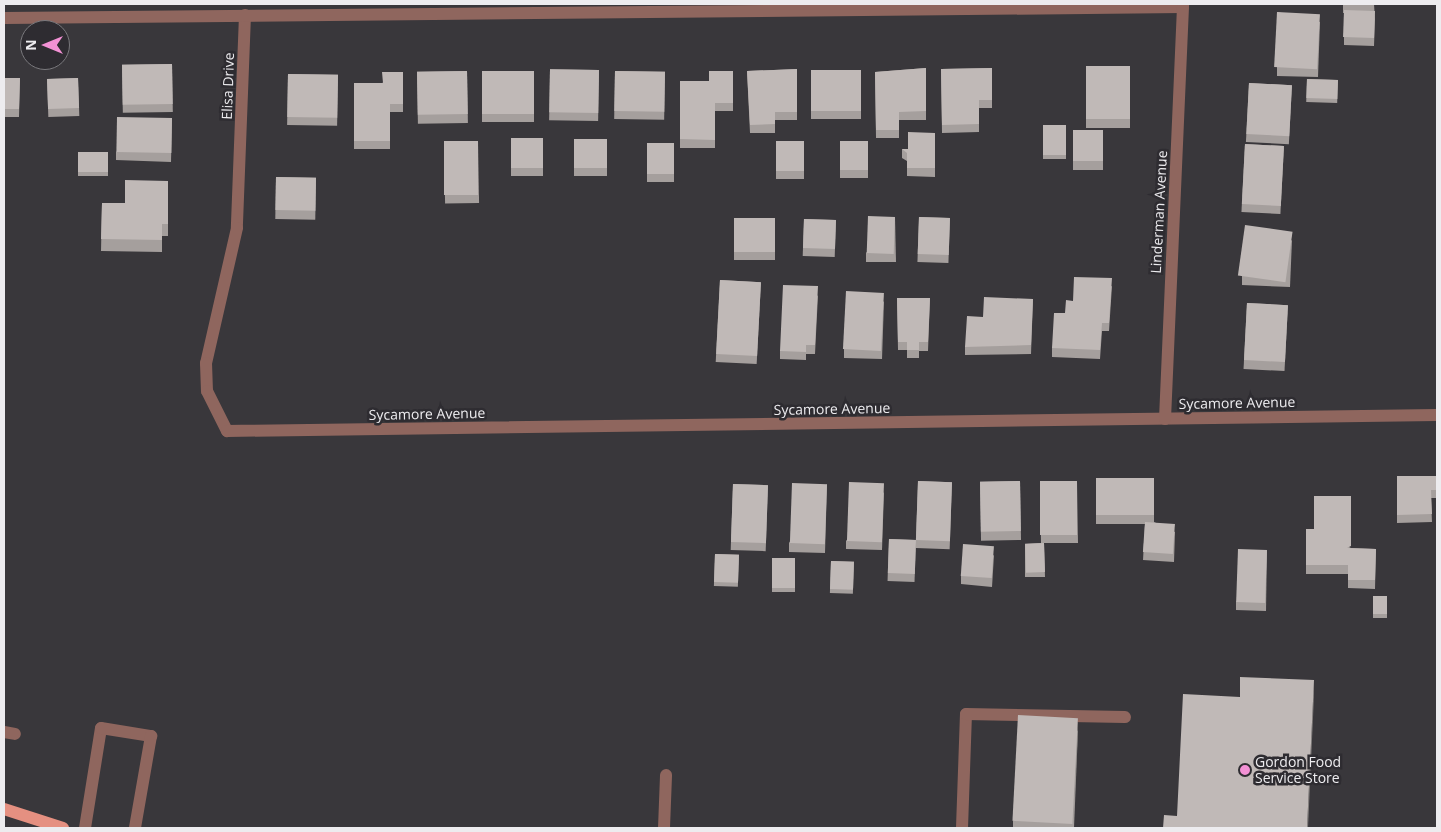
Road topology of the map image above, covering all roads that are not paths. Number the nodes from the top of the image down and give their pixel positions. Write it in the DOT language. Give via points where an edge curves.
graph roads {
  1 [pos="1183,5"];
  2 [pos="246,15"];
  3 [pos="4,18"];
  4 [pos="1437,415"];
  5 [pos="1164,419"];
  6 [pos="227,431"];
  7 [pos="1125,717"];
  8 [pos="666,775"];
  9 [pos="4,809"];
  10 [pos="63,828"];
  11 [pos="85,828"];
  12 [pos="134,828"];
  13 [pos="664,828"];
  14 [pos="962,828"];
  1 -- 2 [label="street"];
  1 -- 5 [label="street, Linderman Avenue"];
  2 -- 3 [label="street"];
  2 -- 6 [label="street, Elisa Drive" via="237,228 206,363 207,391"];
  4 -- 5 [label="street, Sycamore Avenue"];
  5 -- 6 [label="street, Sycamore Avenue"];
  7 -- 14 [label="street" via="966,714"];
  8 -- 13 [label="street"];
  9 -- 10 [label="main road"];
  11 -- 12 [label="street" via="101,728 151,736"];
}
